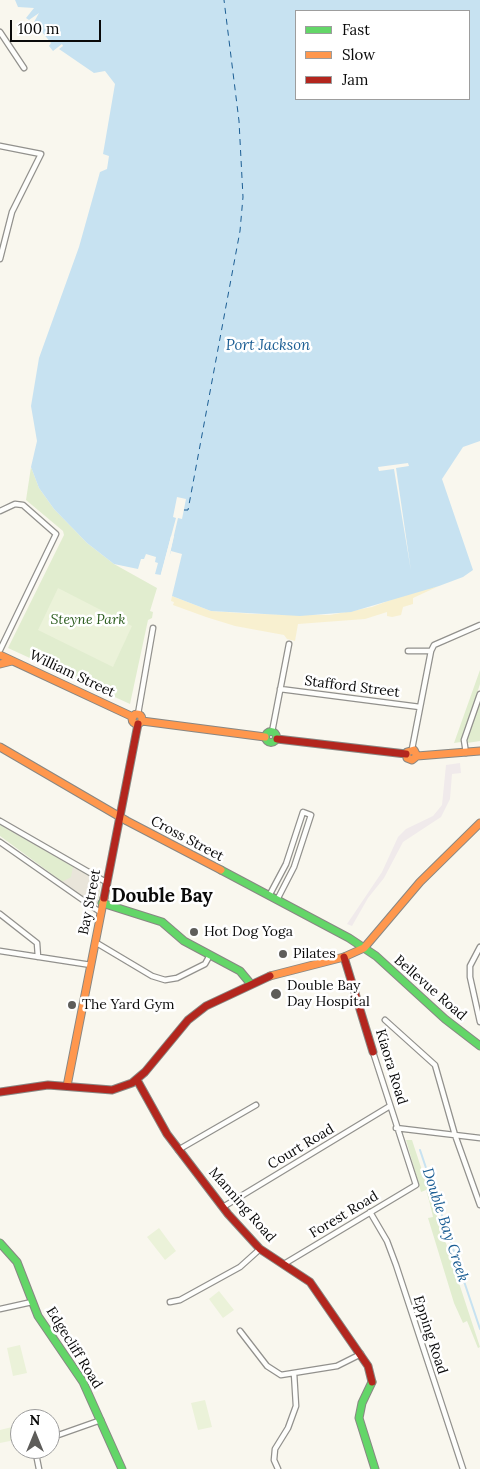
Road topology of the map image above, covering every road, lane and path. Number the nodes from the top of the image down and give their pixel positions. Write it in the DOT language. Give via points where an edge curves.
graph roads {
  1 [pos="0,32"];
  2 [pos="24,68"];
  3 [pos="0,146"];
  4 [pos="0,259"];
  5 [pos="0,511"];
  6 [pos="480,625"];
  7 [pos="153,628"];
  8 [pos="289,644"];
  9 [pos="0,650"];
  10 [pos="408,651"];
  11 [pos="431,651"];
  12 [pos="0,654"];
  13 [pos="13,660"];
  14 [pos="0,664"];
  15 [pos="280,690"];
  16 [pos="480,694"];
  17 [pos="420,707"];
  18 [pos="138,719"];
  19 [pos="272,732"];
  20 [pos="265,737"];
  21 [pos="277,739"];
  22 [pos="0,747"];
  23 [pos="480,750"];
  24 [pos="409,751"];
  25 [pos="468,752"];
  26 [pos="119,817"];
  27 [pos="0,821"];
  28 [pos="480,823"];
  29 [pos="298,827"];
  30 [pos="306,830"];
  31 [pos="0,842"];
  32 [pos="287,862"];
  33 [pos="294,865"];
  34 [pos="106,882"];
  35 [pos="269,896"];
  36 [pos="277,900"];
  37 [pos="102,903"];
  38 [pos="100,912"];
  39 [pos="0,914"];
  40 [pos="95,942"];
  41 [pos="480,947"];
  42 [pos="364,948"];
  43 [pos="0,951"];
  44 [pos="210,955"];
  45 [pos="344,956"];
  46 [pos="38,957"];
  47 [pos="91,965"];
  48 [pos="250,983"];
  49 [pos="384,1020"];
  50 [pos="480,1022"];
  51 [pos="480,1046"];
  52 [pos="373,1052"];
  53 [pos="137,1080"];
  54 [pos="66,1086"];
  55 [pos="0,1092"];
  56 [pos="256,1105"];
  57 [pos="390,1106"];
  58 [pos="396,1128"];
  59 [pos="455,1135"];
  60 [pos="480,1138"];
  61 [pos="178,1150"];
  62 [pos="416,1185"];
  63 [pos="480,1205"];
  64 [pos="223,1207"];
  65 [pos="370,1212"];
  66 [pos="0,1243"];
  67 [pos="260,1248"];
  68 [pos="284,1264"];
  69 [pos="32,1302"];
  70 [pos="170,1302"];
  71 [pos="0,1309"];
  72 [pos="240,1331"];
  73 [pos="361,1354"];
  74 [pos="294,1373"];
  75 [pos="101,1420"];
  76 [pos="60,1434"];
  77 [pos="122,1469"];
  78 [pos="278,1469"];
  79 [pos="375,1469"];
  80 [pos="463,1469"];
  1 -- 2 [label="street"];
  3 -- 4 [label="street" via="41,154 12,212"];
  5 -- 9 [label="street" via="20,504 54,531 55,538"];
  6 -- 11 [label="street" via="434,645"];
  7 -- 18 [label="street, Bay Street"];
  8 -- 15 [label="street"];
  10 -- 11 [label="street"];
  11 -- 17 [label="street"];
  12 -- 13 [label="street, William Street"];
  13 -- 14 [label="street"];
  13 -- 18 [label="street, William Street"];
  15 -- 17 [label="street, Stafford Street"];
  15 -- 19 [label="street"];
  16 -- 25 [label="street" via="464,740"];
  17 -- 24 [label="street"];
  18 -- 20 [label="street, William Street"];
  18 -- 26 [label="street, Bay Street"];
  19 -- 20 [label="street"];
  19 -- 21 [label="street"];
  20 -- 21 [label="street, William Street" via="270,743"];
  21 -- 24 [label="street"];
  22 -- 26 [label="street, Cross Street"];
  23 -- 25 [label="street"];
  24 -- 25 [label="street" via="410,759"];
  26 -- 34 [label="street, Bay Street"];
  26 -- 35 [label="street, Cross Street"];
  27 -- 34 [label="street"];
  28 -- 42 [label="street" via="420,882"];
  29 -- 30 [label="street"];
  29 -- 30 [label="street" via="303,812 311,815"];
  29 -- 32 [label="street"];
  30 -- 33 [label="street"];
  31 -- 38 [label="street"];
  32 -- 33 [label="street"];
  32 -- 35 [label="street"];
  33 -- 36 [label="street"];
  34 -- 37 [label="street, Bay Street"];
  35 -- 36 [label="street, Cross Street"];
  36 -- 42 [label="street, Cross Street"];
  37 -- 38 [label="street, Bay Street"];
  37 -- 44 [label="street" via="162,922 184,941"];
  38 -- 40 [label="street, Bay Street"];
  39 -- 46 [label="street" via="37,943"];
  40 -- 44 [label="street" via="161,980 172,980 192,972 205,964"];
  40 -- 47 [label="street, Bay Street"];
  41 -- 50 [label="street" via="470,966 470,977"];
  42 -- 45 [label="street"];
  42 -- 51 [label="street, Bellevue Road"];
  43 -- 46 [label="street"];
  44 -- 48 [label="street" via="240,971"];
  45 -- 48 [label="street" via="278,972"];
  45 -- 52 [label="street, Kiaora Road"];
  46 -- 47 [label="street"];
  47 -- 54 [label="street, Bay Street"];
  48 -- 53 [label="street" via="193,1015"];
  49 -- 59 [label="street" via="435,1065"];
  52 -- 57 [label="street, Kiaora Road"];
  53 -- 54 [label="street" via="112,1090"];
  53 -- 61 [label="street, Manning Road"];
  54 -- 55 [label="street" via="35,1086"];
  56 -- 61 [label="street"];
  57 -- 58 [label="street, Kiaora Road"];
  57 -- 64 [label="street, Court Road"];
  58 -- 59 [label="street"];
  58 -- 62 [label="street, Kiaora Road"];
  59 -- 60 [label="street"];
  59 -- 63 [label="street"];
  61 -- 64 [label="street, Manning Road"];
  62 -- 65 [label="street, Forest Road"];
  64 -- 67 [label="street, Manning Road"];
  65 -- 68 [label="street, Forest Road"];
  65 -- 80 [label="street, Epping Road" via="396,1265"];
  66 -- 69 [label="street, Edgecliff Road" via="17,1262"];
  67 -- 68 [label="street, Manning Road"];
  67 -- 70 [label="street" via="240,1267 180,1300"];
  68 -- 73 [label="street, Manning Road" via="315,1288"];
  69 -- 71 [label="street"];
  69 -- 75 [label="street, Edgecliff Road" via="73,1365"];
  72 -- 74 [label="street" via="268,1366 281,1375"];
  73 -- 74 [label="street" via="337,1366"];
  73 -- 79 [label="street, Manning Road" via="371,1372 372,1382 362,1403 360,1426"];
  74 -- 78 [label="street" via="296,1406 275,1449 274,1460"];
  75 -- 76 [label="street"];
  75 -- 77 [label="street, Edgecliff Road"];
}
